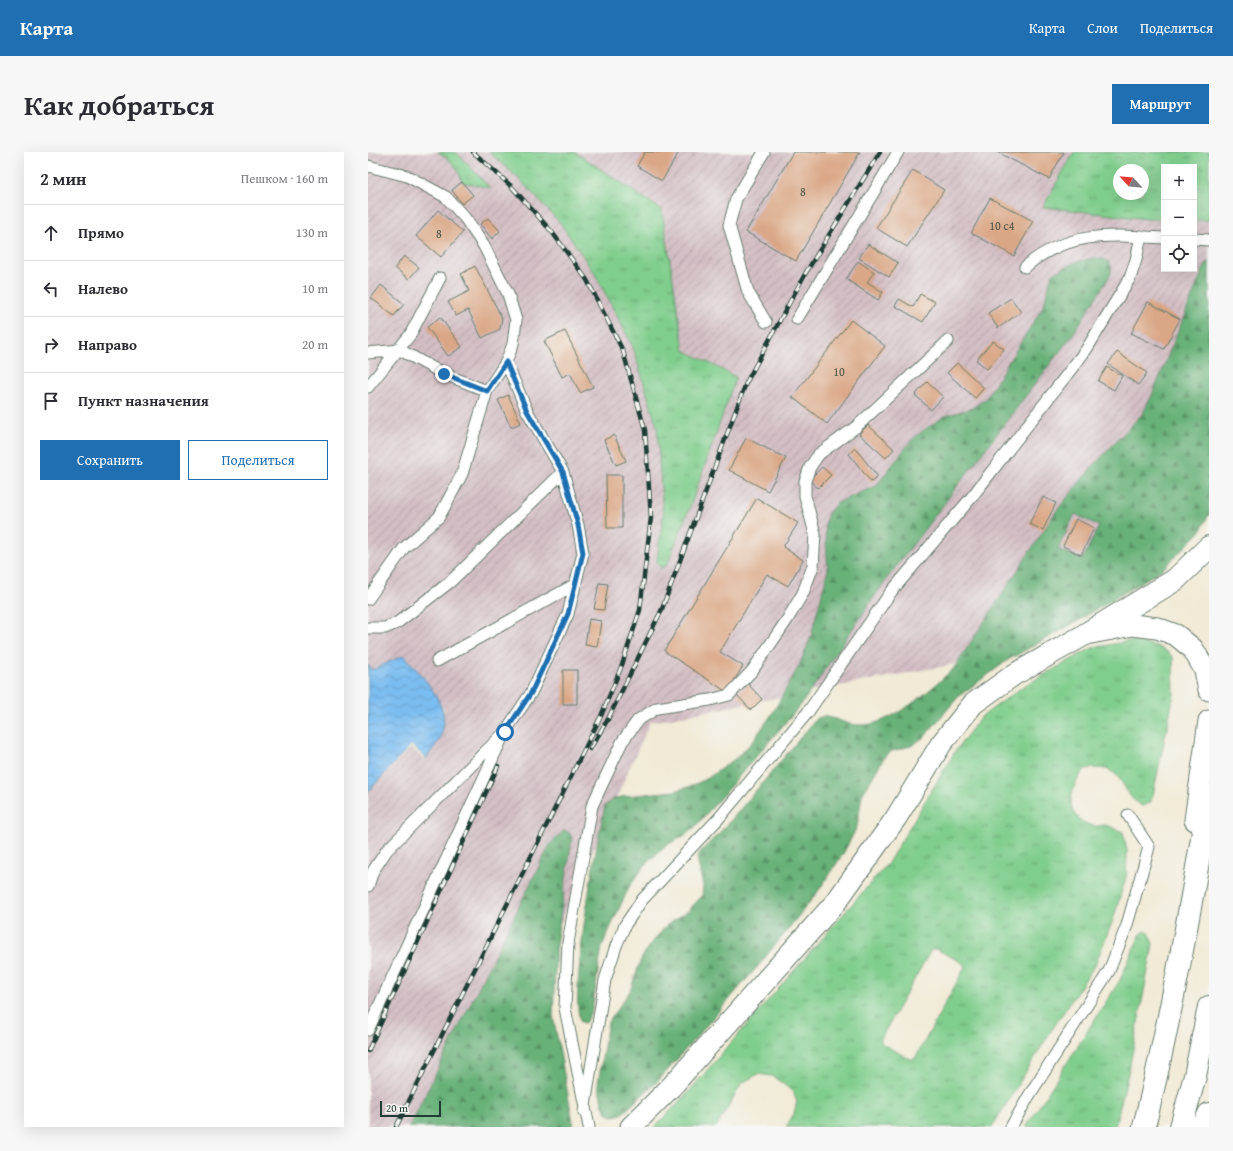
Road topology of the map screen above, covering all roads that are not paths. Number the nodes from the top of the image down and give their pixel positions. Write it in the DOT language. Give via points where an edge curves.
graph roads {
  1 [pos="764,152"];
  2 [pos="898,152"];
  3 [pos="368,166"];
  4 [pos="1141,236"];
  5 [pos="1161,238"];
  6 [pos="1197,239"];
  7 [pos="1209,240"];
  8 [pos="1025,267"];
  9 [pos="440,278"];
  10 [pos="797,318"];
  11 [pos="766,322"];
  12 [pos="948,341"];
  13 [pos="400,350"];
  14 [pos="368,353"];
  15 [pos="506,362"];
  16 [pos="368,387"];
  17 [pos="487,391"];
  18 [pos="563,472"];
  19 [pos="1209,547"];
  20 [pos="574,585"];
  21 [pos="368,599"];
  22 [pos="368,628"];
  23 [pos="1086,634"];
  24 [pos="437,661"];
  25 [pos="1209,690"];
  26 [pos="1209,721"];
  27 [pos="505,732"];
  28 [pos="1209,796"];
  29 [pos="1128,815"];
  30 [pos="1195,882"];
  31 [pos="368,886"];
  32 [pos="1209,1007"];
  33 [pos="368,1030"];
  34 [pos="584,1112"];
  35 [pos="1209,1114"];
  36 [pos="588,1127"];
  37 [pos="631,1127"];
  38 [pos="1011,1127"];
  39 [pos="1144,1127"];
  40 [pos="1181,1127"];
  41 [pos="1203,1127"];
  1 -- 11 [label="lane" via="736,199 729,225 748,292"];
  2 -- 10 [label="lane"];
  3 -- 15 [label="lane" via="407,176 446,197 465,218 484,246 508,294 516,320 513,344"];
  4 -- 5 [label="lane"];
  4 -- 8 [label="lane" via="1089,237 1064,242"];
  4 -- 34 [label="lane" via="1130,278 1086,350 971,498 891,592 808,712 719,818 642,900 625,925 605,980"];
  6 -- 7 [label="lane"];
  9 -- 13 [label="lane"];
  12 -- 34 [label="lane" via="856,427 819,454 810,467 805,481 805,496 815,534 813,566 803,593 752,671 729,695 657,708 638,720 622,742 592,806 568,943 565,1008"];
  13 -- 14 [label="lane"];
  13 -- 16 [label="lane"];
  13 -- 17 [label="lane" via="444,374"];
  15 -- 17 [label="lane"];
  15 -- 18 [label="lane" via="527,411"];
  17 -- 21 [label="lane" via="462,474 439,517 404,548"];
  18 -- 20 [label="lane" via="583,553"];
  18 -- 22 [label="lane" via="450,582 397,623 385,628"];
  19 -- 23 [label="main road" via="1175,580"];
  20 -- 24 [label="lane"];
  20 -- 27 [label="lane" via="568,614 531,693"];
  23 -- 25 [label="street" via="1133,625 1157,628 1176,635 1193,649 1205,670"];
  23 -- 37 [label="street" via="1015,674 973,704 942,744 896,818 836,902 671,1087"];
  26 -- 30 [label="street" via="1190,855"];
  27 -- 31 [label="lane" via="388,850 373,871"];
  27 -- 33 [label="lane"];
  28 -- 30 [label="main road"];
  29 -- 38 [label="lane" via="1148,847 1127,926 1109,971"];
  30 -- 39 [label="main road" via="1159,1068"];
  32 -- 40 [label="main road" via="1195,1076"];
  34 -- 36 [label="lane"];
  35 -- 41 [label="main road"];
}
